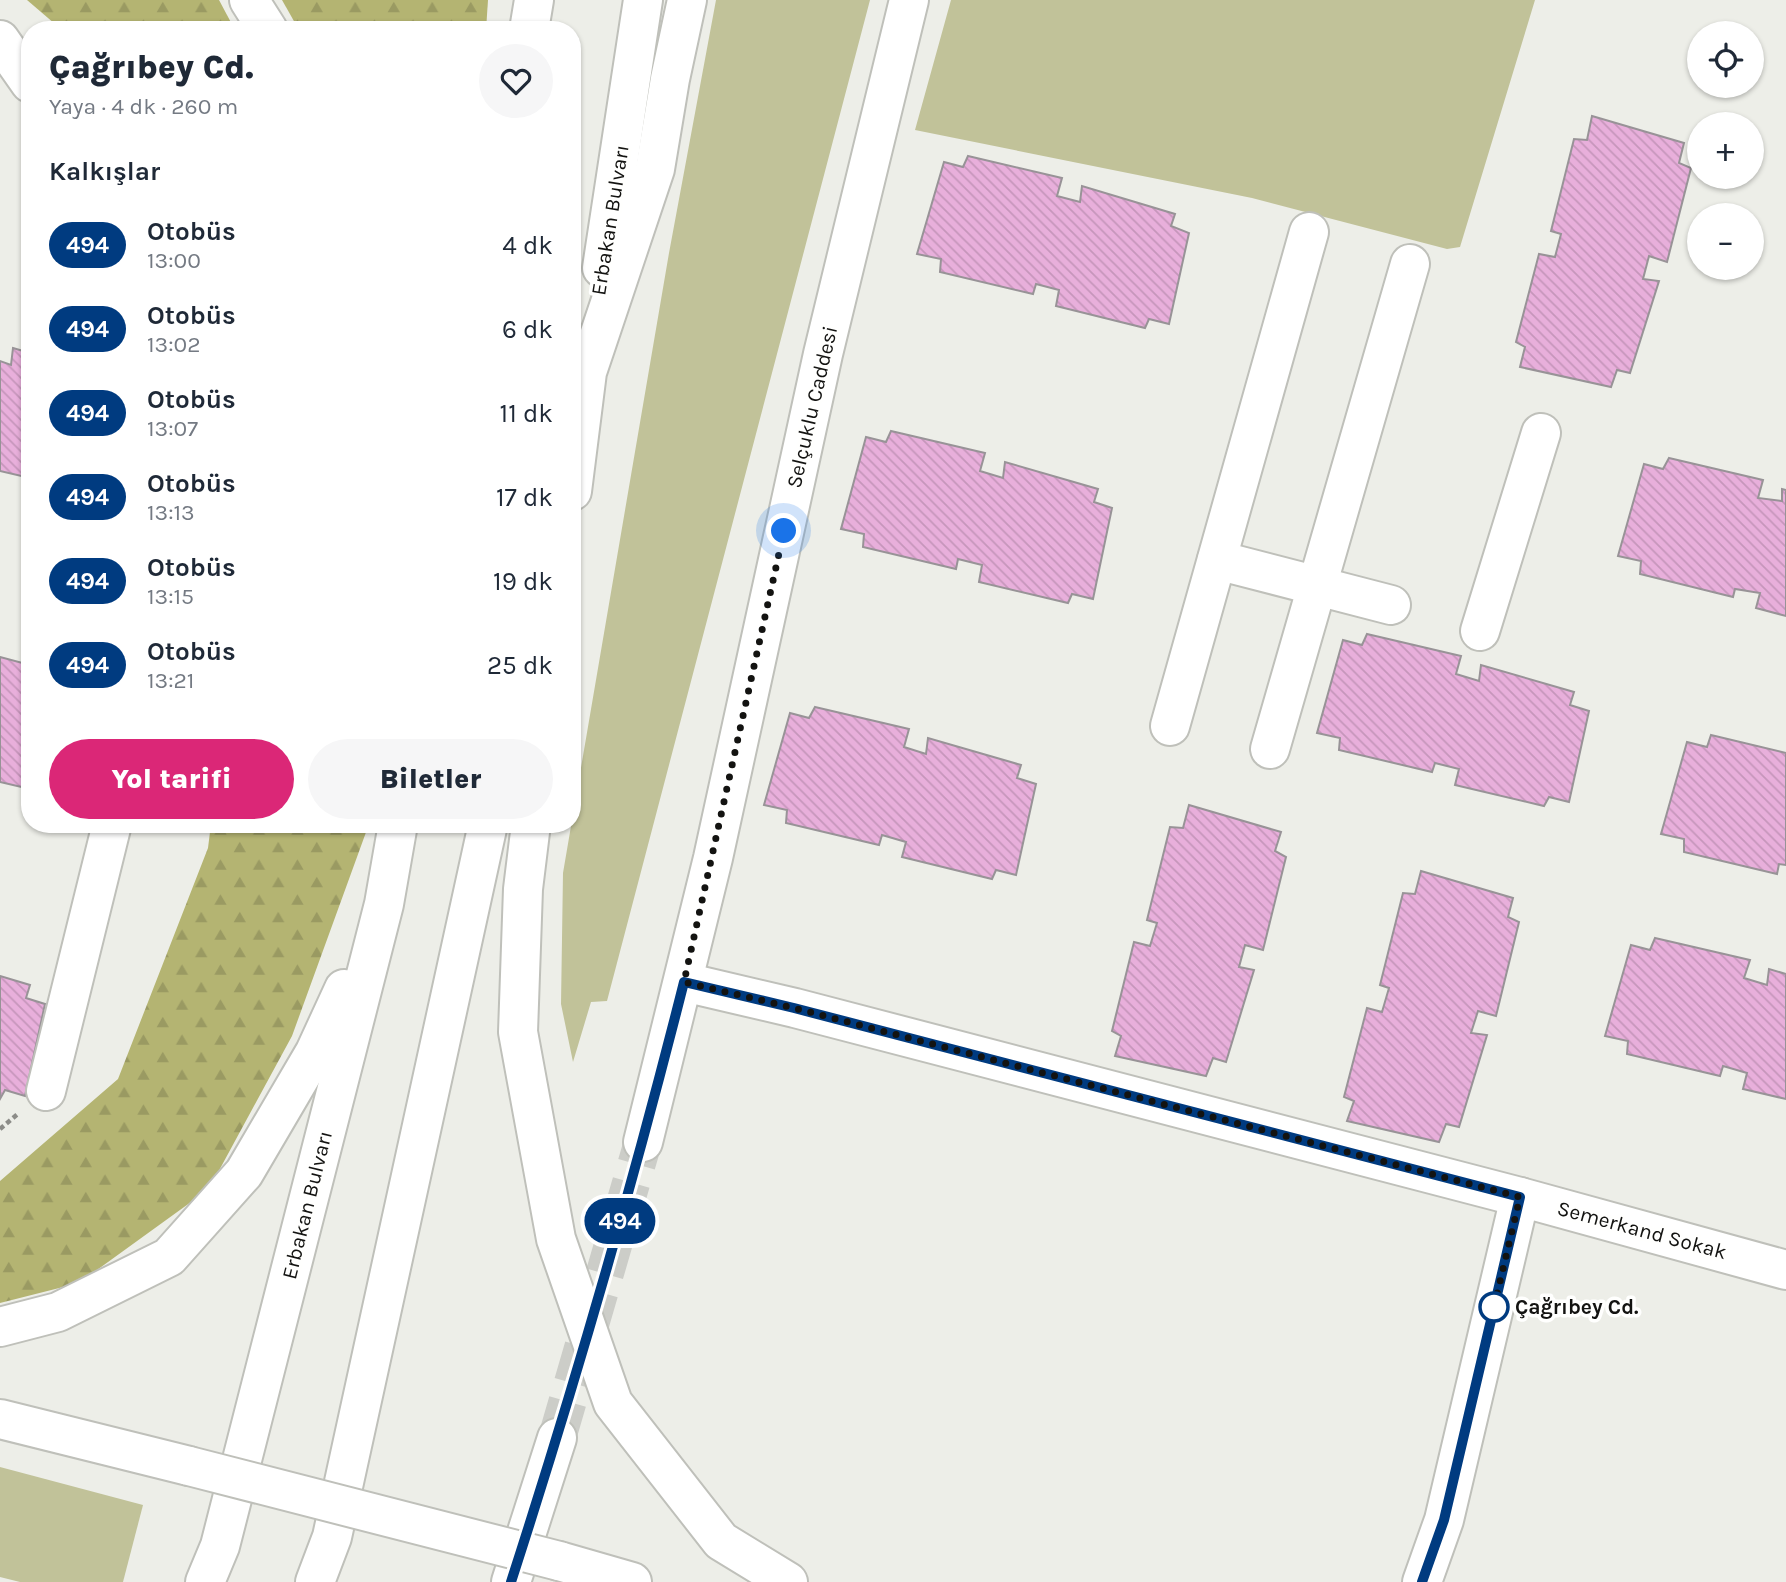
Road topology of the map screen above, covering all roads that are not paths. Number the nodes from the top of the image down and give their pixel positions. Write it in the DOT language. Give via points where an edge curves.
graph roads {
  1 [pos="249,0"];
  2 [pos="534,0"];
  3 [pos="643,0"];
  4 [pos="687,0"];
  5 [pos="909,0"];
  6 [pos="262,21"];
  7 [pos="530,21"];
  8 [pos="0,40"];
  9 [pos="21,70"];
  10 [pos="1309,232"];
  11 [pos="1410,264"];
  12 [pos="587,372"];
  13 [pos="581,399"];
  14 [pos="581,420"];
  15 [pos="1541,433"];
  16 [pos="1217,561"];
  17 [pos="1317,586"];
  18 [pos="1391,605"];
  19 [pos="1480,631"];
  20 [pos="1170,726"];
  21 [pos="1270,749"];
  22 [pos="110,833"];
  23 [pos="386,833"];
  24 [pos="396,833"];
  25 [pos="486,833"];
  26 [pos="530,833"];
  27 [pos="384,904"];
  28 [pos="684,982"];
  29 [pos="47,1091"];
  30 [pos="643,1142"];
  31 [pos="1520,1197"];
  32 [pos="1786,1270"];
  33 [pos="0,1327"];
  34 [pos="0,1419"];
  35 [pos="557,1438"];
  36 [pos="1444,1520"];
  37 [pos="205,1582"];
  38 [pos="315,1582"];
  39 [pos="511,1582"];
  40 [pos="632,1582"];
  41 [pos="788,1582"];
  42 [pos="1422,1582"];
  43 [pos="1438,1582"];
  1 -- 6 [label="main road"];
  2 -- 7 [label="main road"];
  3 -- 12 [label="main road, Erbakan Bulvarı"];
  4 -- 12 [label="main road" via="655,169"];
  5 -- 28 [label="main road, Selçuklu Caddesi" via="823,354"];
  8 -- 9 [label="main road"];
  10 -- 16 [label="main road"];
  11 -- 17 [label="main road"];
  12 -- 13 [label="main road, Erbakan Bulvarı"];
  12 -- 14 [label="main road"];
  15 -- 19 [label="main road"];
  16 -- 17 [label="main road"];
  16 -- 20 [label="main road"];
  17 -- 18 [label="main road"];
  17 -- 21 [label="main road"];
  22 -- 29 [label="main road"];
  23 -- 27 [label="main road"];
  24 -- 27 [label="main road, Erbakan Bulvarı"];
  25 -- 38 [label="main road" via="332,1537"];
  26 -- 41 [label="main road" via="523,889 518,1032 556,1239 613,1403 721,1541"];
  27 -- 33 [label="main road" via="315,1052 244,1173 169,1257 58,1312"];
  27 -- 37 [label="main road, Erbakan Bulvarı" via="220,1546"];
  28 -- 30 [label="main road, Selçuklu Caddesi"];
  28 -- 31 [label="main road, Semerkand Sokak"];
  31 -- 32 [label="main road, Semerkand Sokak"];
  31 -- 36 [label="main road"];
  34 -- 40 [label="main road, bridge"];
  35 -- 39 [label="main road"];
  36 -- 42 [label="main road"];
  36 -- 43 [label="main road"];
}
